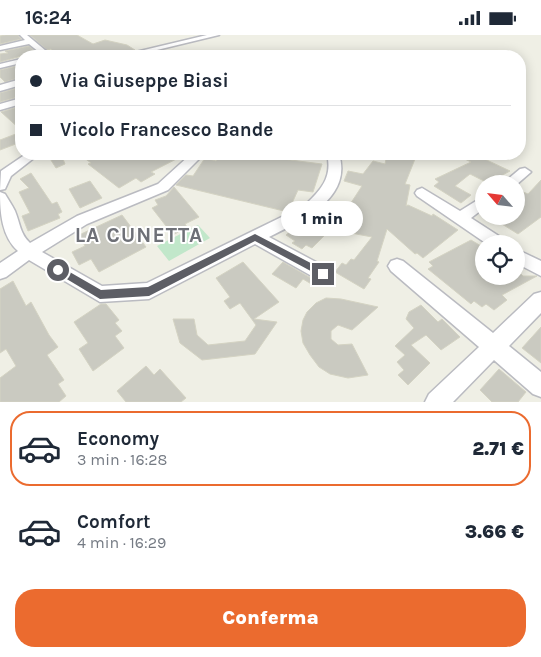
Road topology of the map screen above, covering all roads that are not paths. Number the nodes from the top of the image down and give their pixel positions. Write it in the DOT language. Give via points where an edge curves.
graph roads {
  1 [pos="24,35"];
  2 [pos="216,35"];
  3 [pos="31,41"];
  4 [pos="0,48"];
  5 [pos="39,50"];
  6 [pos="154,50"];
  7 [pos="15,62"];
  8 [pos="0,66"];
  9 [pos="15,83"];
  10 [pos="0,87"];
  11 [pos="15,103"];
  12 [pos="0,107"];
  13 [pos="24,160"];
  14 [pos="192,160"];
  15 [pos="334,160"];
  16 [pos="525,172"];
  17 [pos="521,175"];
  18 [pos="0,186"];
  19 [pos="422,193"];
  20 [pos="0,197"];
  21 [pos="475,207"];
  22 [pos="460,218"];
  23 [pos="486,235"];
  24 [pos="255,237"];
  25 [pos="28,252"];
  26 [pos="525,260"];
  27 [pos="397,266"];
  28 [pos="541,269"];
  29 [pos="0,272"];
  30 [pos="323,274"];
  31 [pos="541,300"];
  32 [pos="493,347"];
  33 [pos="541,386"];
  34 [pos="437,402"];
  1 -- 3 [label="street"];
  2 -- 6 [label="street"];
  3 -- 4 [label="street"];
  3 -- 5 [label="street"];
  7 -- 8 [label="street"];
  9 -- 10 [label="street"];
  11 -- 12 [label="street"];
  13 -- 18 [label="street" via="6,173"];
  14 -- 25 [label="street" via="163,187 82,220"];
  15 -- 24 [label="street" via="336,171 328,191 309,209"];
  16 -- 17 [label="street"];
  19 -- 22 [label="street"];
  20 -- 25 [label="street" via="16,240"];
  21 -- 22 [label="street"];
  22 -- 23 [label="street"];
  24 -- 25 [label="street" via="149,291 100,294"];
  24 -- 30 [label="street"];
  25 -- 29 [label="street"];
  26 -- 28 [label="street"];
  27 -- 32 [label="street"];
  31 -- 32 [label="street"];
  32 -- 33 [label="street"];
  32 -- 34 [label="street"];
}
